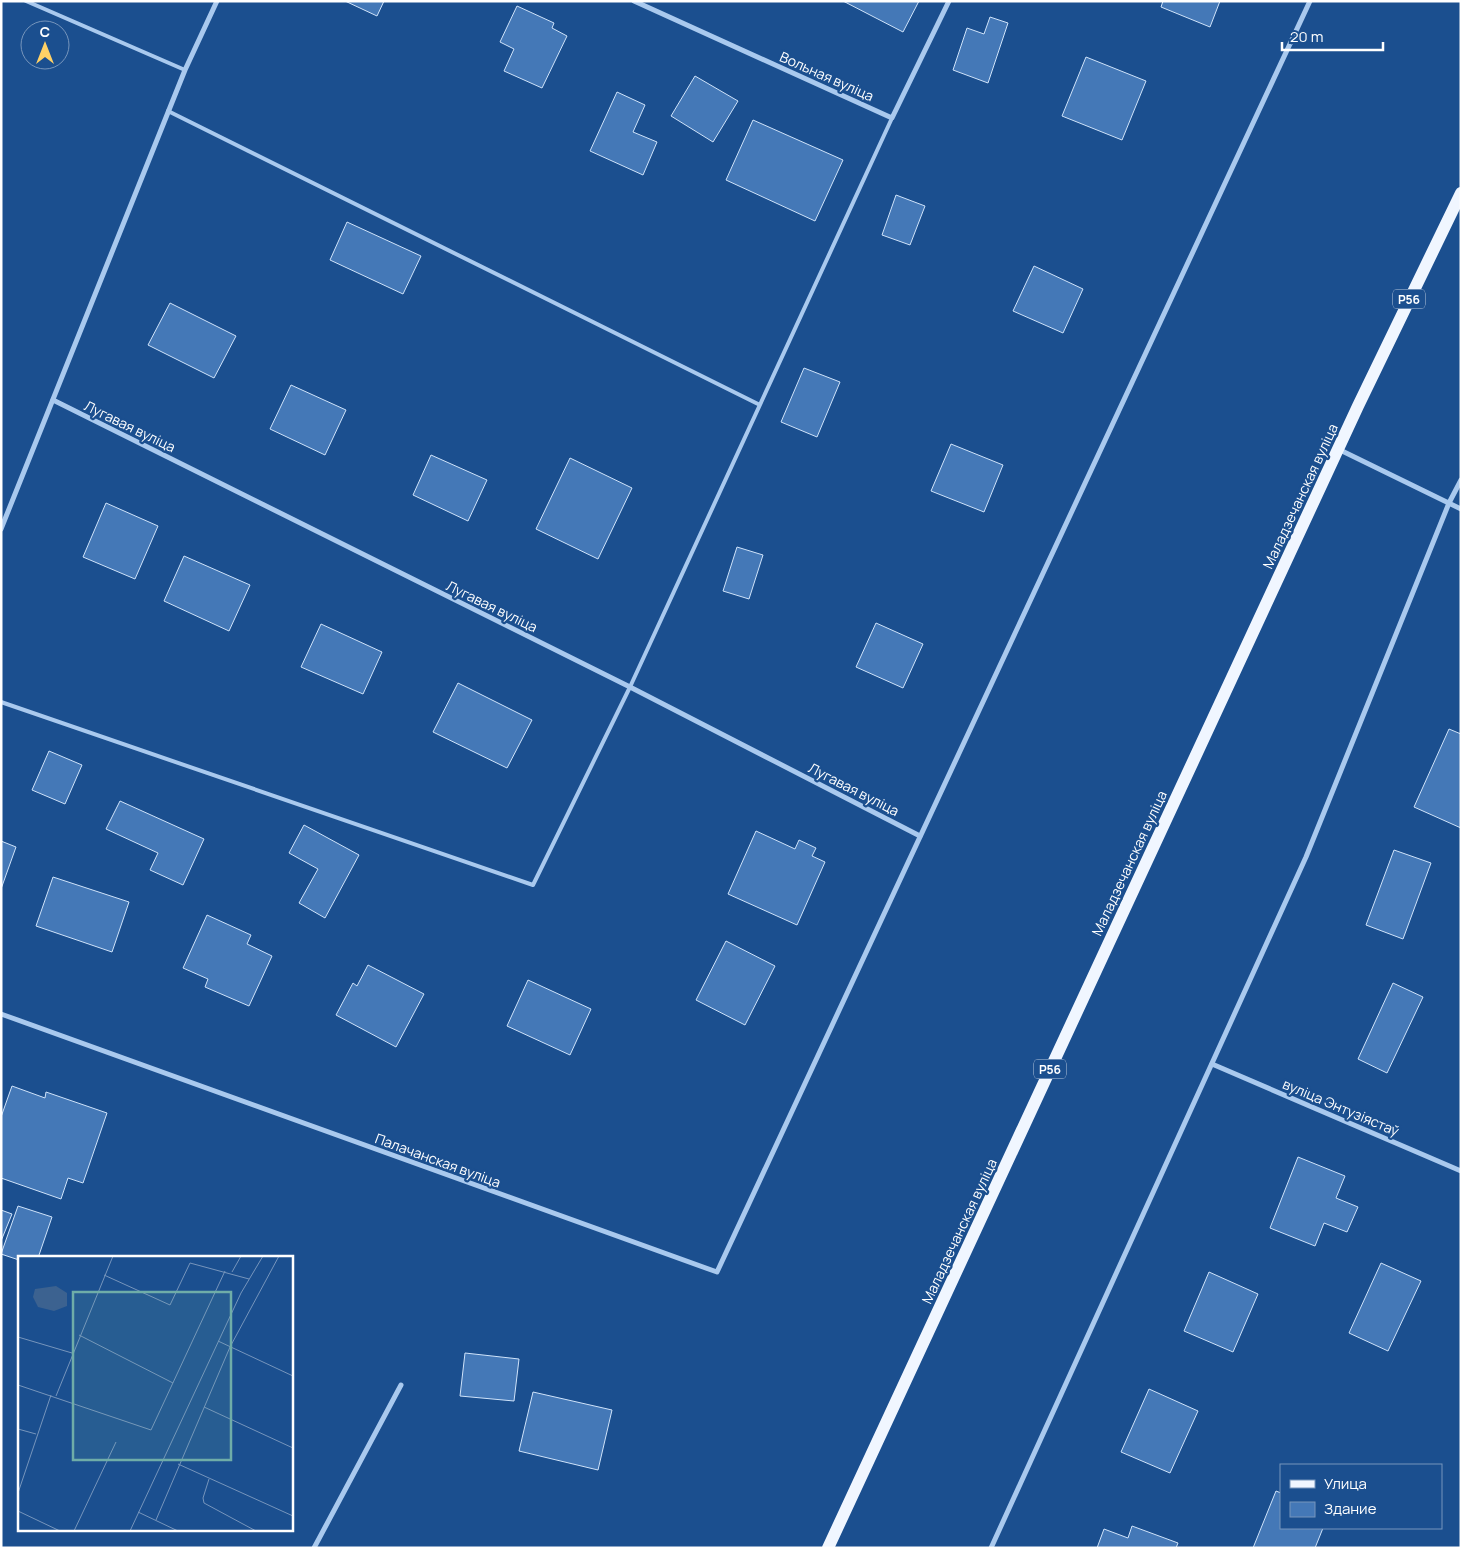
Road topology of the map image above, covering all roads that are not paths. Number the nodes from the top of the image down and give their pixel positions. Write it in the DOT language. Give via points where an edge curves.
graph roads {
  1 [pos="26,1"];
  2 [pos="217,1"];
  3 [pos="634,1"];
  4 [pos="949,1"];
  5 [pos="1310,1"];
  6 [pos="185,70"];
  7 [pos="168,111"];
  8 [pos="892,118"];
  9 [pos="1461,193"];
  10 [pos="53,400"];
  11 [pos="758,404"];
  12 [pos="1338,449"];
  13 [pos="1461,480"];
  14 [pos="1449,503"];
  15 [pos="1461,509"];
  16 [pos="1,529"];
  17 [pos="630,687"];
  18 [pos="1,702"];
  19 [pos="920,836"];
  20 [pos="1,1014"];
  21 [pos="1212,1064"];
  22 [pos="1461,1171"];
  23 [pos="401,1385"];
  24 [pos="314,1548"];
  25 [pos="828,1548"];
  26 [pos="991,1548"];
  1 -- 6 [label="lane"];
  2 -- 6 [label="street"];
  3 -- 8 [label="street, Вольная вуліца"];
  4 -- 8 [label="street"];
  5 -- 19 [label="street"];
  6 -- 7 [label="street"];
  7 -- 10 [label="street"];
  7 -- 11 [label="lane"];
  8 -- 11 [label="lane"];
  9 -- 12 [label="main road, Маладзечанская вуліца / Р56"];
  10 -- 16 [label="street"];
  10 -- 17 [label="street, Лугавая вуліца"];
  11 -- 17 [label="lane"];
  12 -- 14 [label="street"];
  12 -- 25 [label="main road, Маладзечанская вуліца / Р56"];
  13 -- 14 [label="street"];
  14 -- 15 [label="street"];
  14 -- 21 [label="street" via="1306,857"];
  17 -- 18 [label="lane" via="533,885"];
  17 -- 19 [label="street, Лугавая вуліца"];
  19 -- 20 [label="street, Палачанская вуліца" via="717,1272"];
  21 -- 22 [label="street, вуліца Энтузіястаў"];
  21 -- 26 [label="street"];
  23 -- 24 [label="street"];
}
